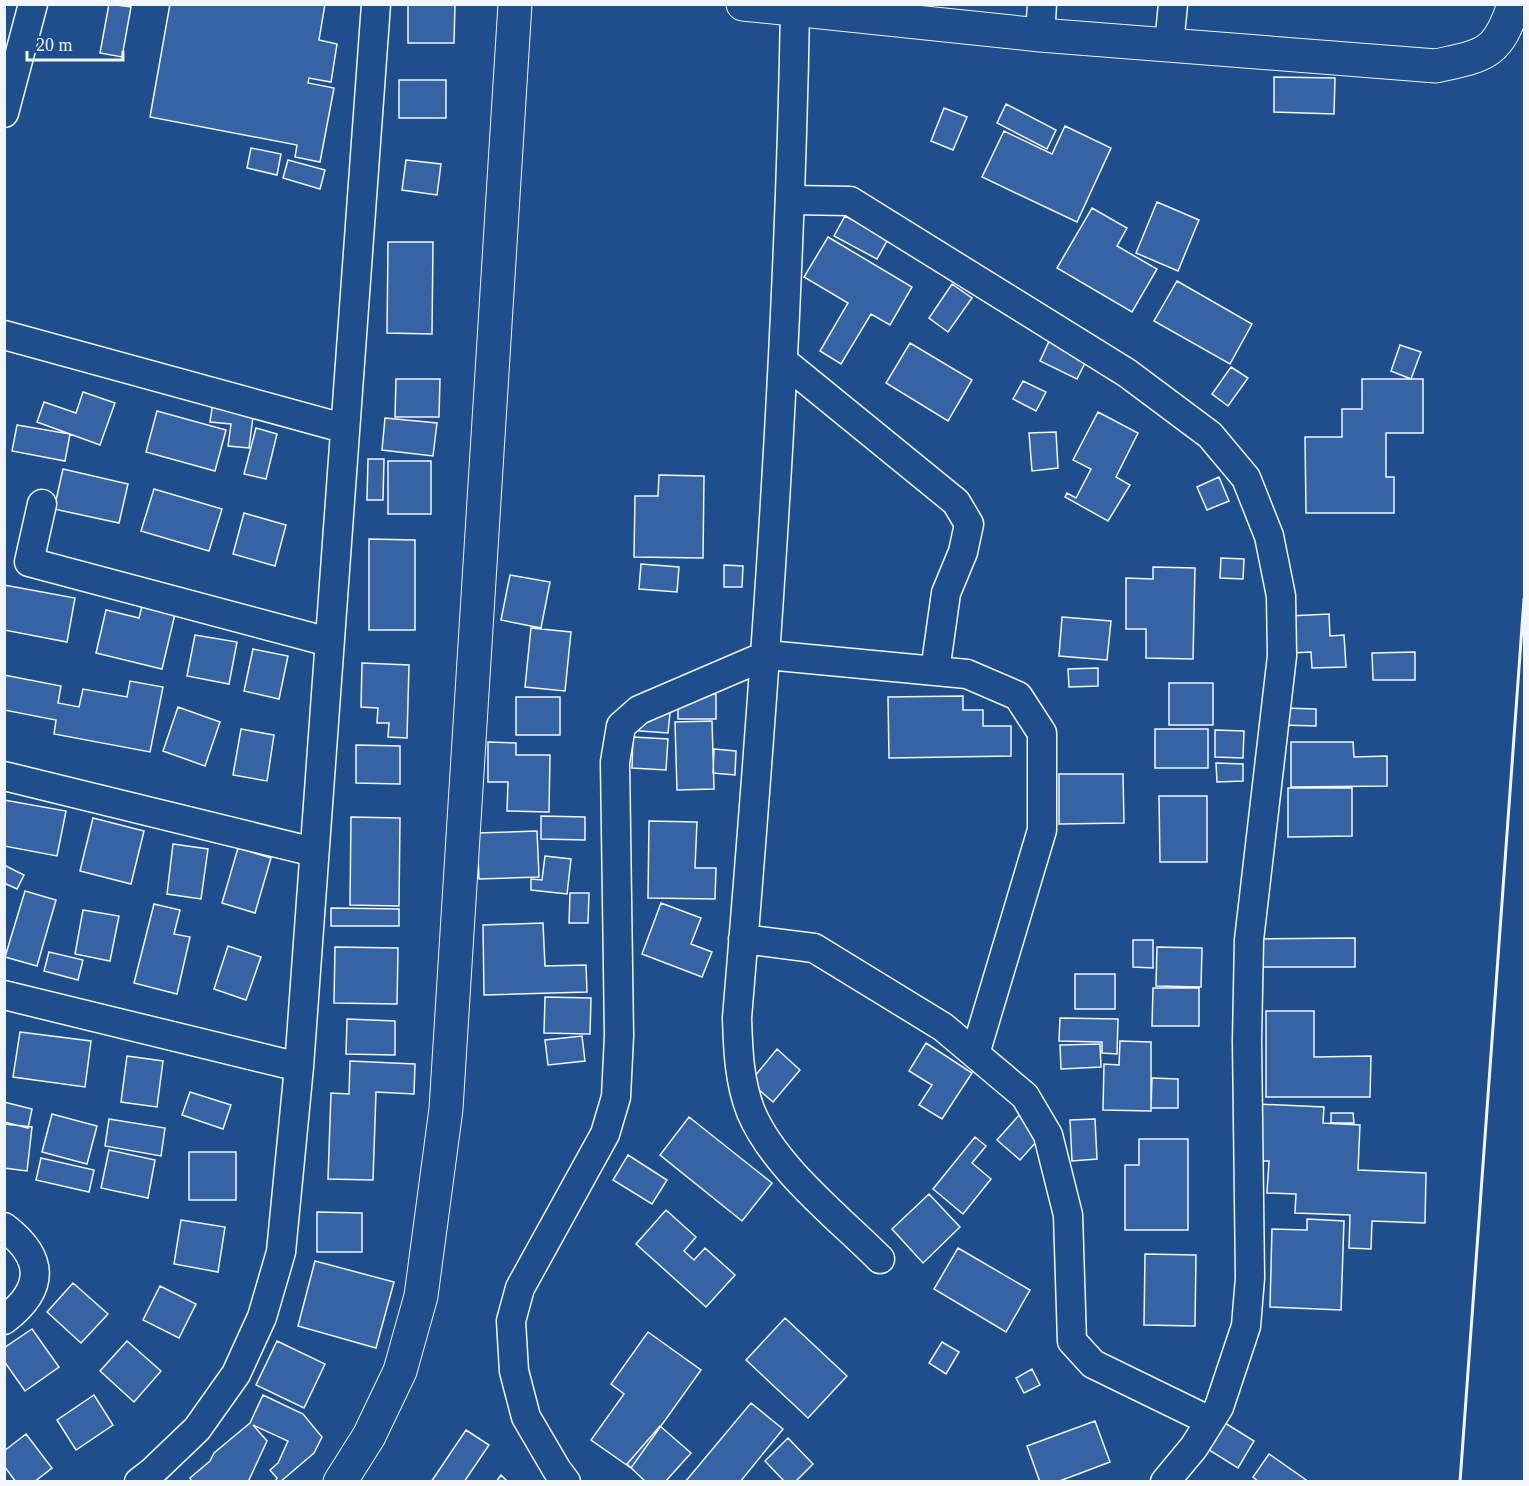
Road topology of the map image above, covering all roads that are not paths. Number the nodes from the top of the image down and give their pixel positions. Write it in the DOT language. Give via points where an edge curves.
graph roads {
  1 [pos="33,4"];
  2 [pos="376,4"];
  3 [pos="515,4"];
  4 [pos="743,4"];
  5 [pos="1173,4"];
  6 [pos="1514,4"];
  7 [pos="795,10"];
  8 [pos="1041,20"];
  9 [pos="1169,45"];
  10 [pos="6,100"];
  11 [pos="792,200"];
  12 [pos="4,335"];
  13 [pos="783,361"];
  14 [pos="344,428"];
  15 [pos="42,504"];
  16 [pos="329,642"];
  17 [pos="767,655"];
  18 [pos="935,671"];
  19 [pos="4,776"];
  20 [pos="314,852"];
  21 [pos="743,939"];
  22 [pos="4,995"];
  23 [pos="975,1054"];
  24 [pos="299,1067"];
  25 [pos="4,1227"];
  26 [pos="880,1259"];
  27 [pos="4,1320"];
  28 [pos="1210,1421"];
  29 [pos="140,1482"];
  30 [pos="340,1482"];
  31 [pos="566,1482"];
  32 [pos="1165,1482"];
  1 -- 10 [label="street"];
  2 -- 14 [label="street"];
  3 -- 30 [label="street" via="446,1109 422,1296 400,1371 369,1436"];
  4 -- 7 [label="street"];
  5 -- 9 [label="street"];
  6 -- 9 [label="street" via="1505,33 1480,56 1436,66"];
  7 -- 8 [label="street"];
  7 -- 11 [label="street"];
  8 -- 9 [label="street"];
  11 -- 13 [label="street"];
  11 -- 28 [label="street" via="850,201 1127,373 1210,435 1246,478 1269,536 1281,596 1282,656 1249,940 1249,1287 1246,1326 1219,1407"];
  12 -- 14 [label="street"];
  13 -- 17 [label="street"];
  13 -- 18 [label="street" via="956,502 969,524 963,552 945,593"];
  14 -- 16 [label="street"];
  15 -- 16 [label="street" via="29,562"];
  16 -- 20 [label="street"];
  17 -- 18 [label="street"];
  17 -- 21 [label="street"];
  17 -- 31 [label="street" via="639,710 621,726 615,762 619,1036 616,1096 605,1134 520,1288 511,1321 514,1371 526,1417"];
  18 -- 23 [label="street" via="967,674 1018,696 1042,733 1042,830"];
  19 -- 20 [label="street"];
  20 -- 24 [label="street"];
  21 -- 23 [label="street" via="814,948 943,1027"];
  21 -- 26 [label="street" via="737,1018 739,1062 751,1112 775,1155"];
  22 -- 24 [label="street"];
  23 -- 28 [label="street" via="1025,1096 1048,1135 1068,1215 1072,1341 1093,1364"];
  24 -- 29 [label="street" via="281,1252 262,1317 236,1374 197,1429"];
  25 -- 27 [label="street" via="32,1255 36,1278 22,1306"];
  28 -- 32 [label="street"];
}
